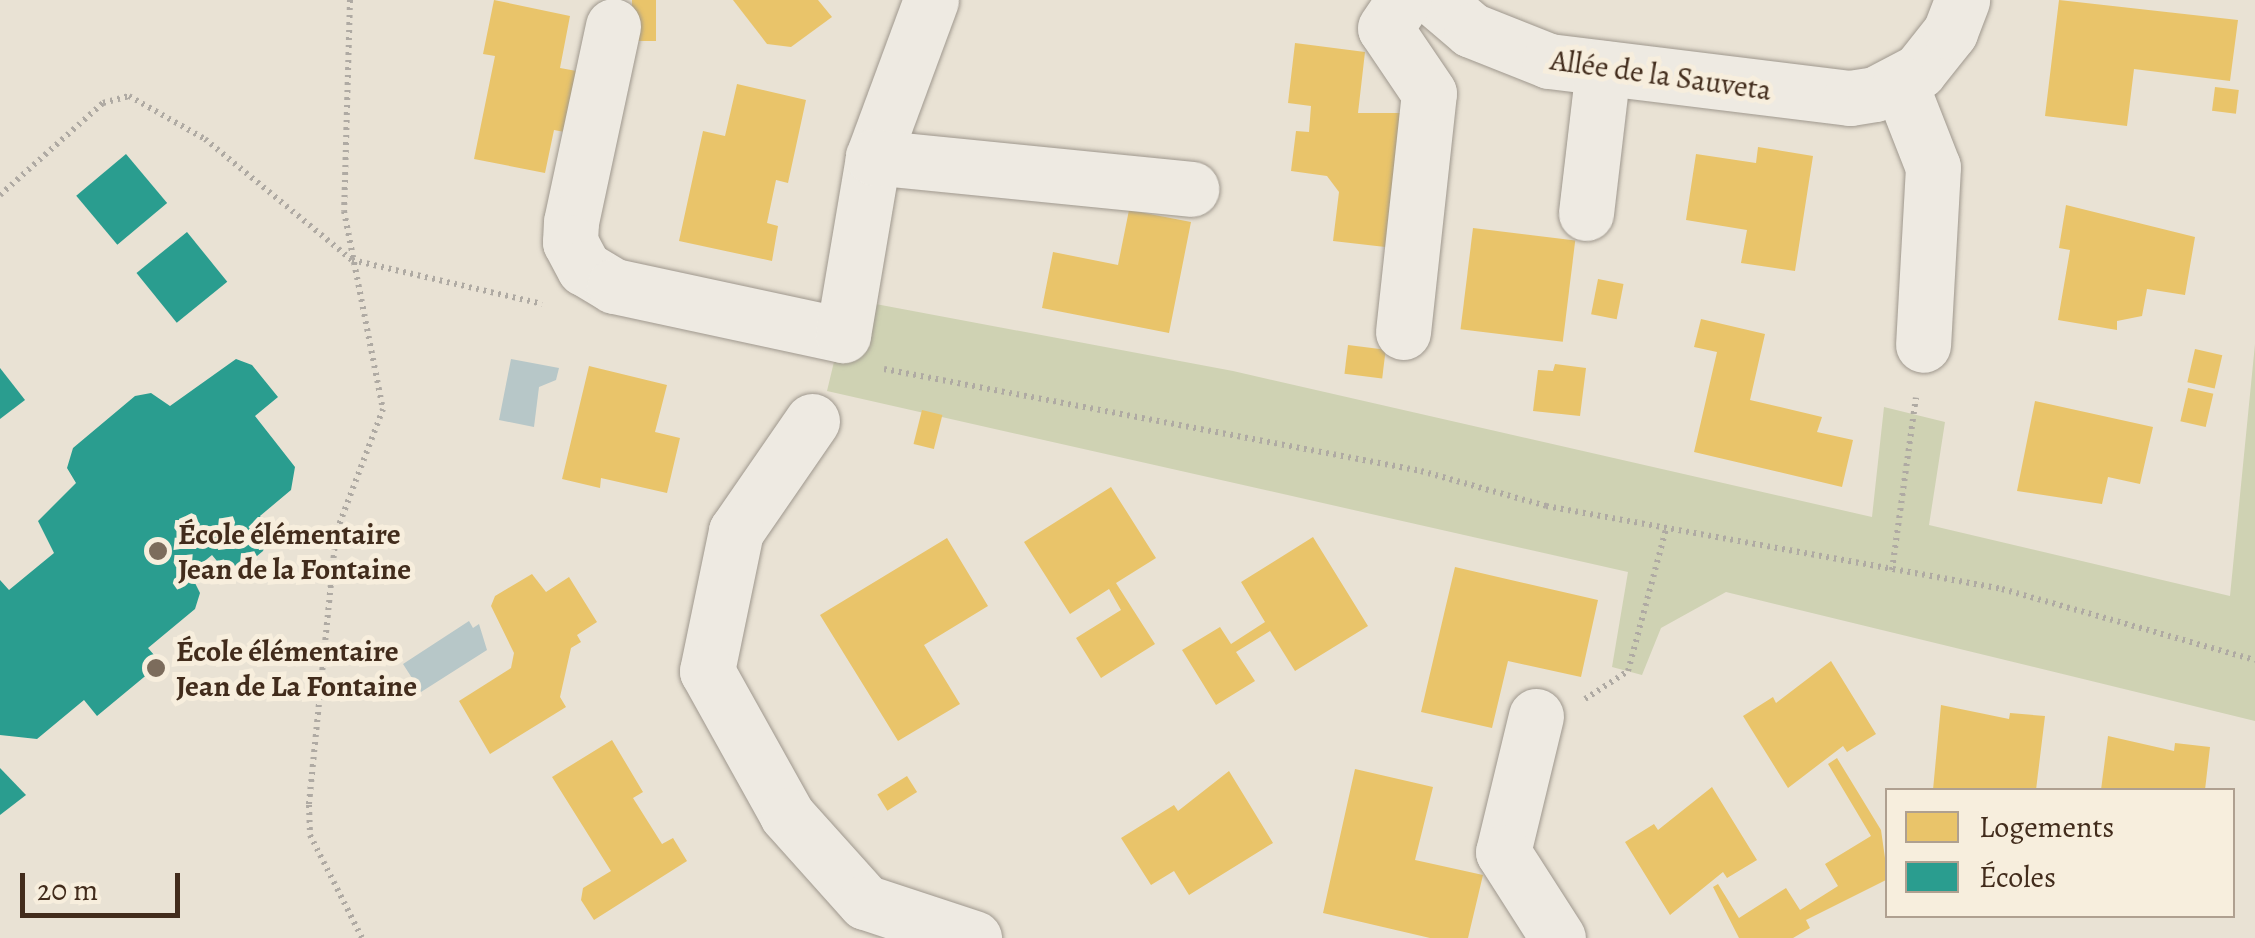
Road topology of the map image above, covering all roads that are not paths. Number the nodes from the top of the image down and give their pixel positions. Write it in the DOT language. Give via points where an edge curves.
graph roads {
  1 [pos="931,0"];
  2 [pos="1404,0"];
  3 [pos="1436,0"];
  4 [pos="1962,0"];
  5 [pos="613,26"];
  6 [pos="1603,68"];
  7 [pos="1900,83"];
  8 [pos="873,157"];
  9 [pos="1191,189"];
  10 [pos="1586,213"];
  11 [pos="1403,332"];
  12 [pos="1923,344"];
  13 [pos="812,420"];
  14 [pos="1536,716"];
  15 [pos="974,938"];
  16 [pos="1558,938"];
  1 -- 8 [label="street"];
  2 -- 11 [label="street" via="1386,28 1429,94"];
  3 -- 6 [label="street, Allée de la Sauveta" via="1507,48"];
  4 -- 7 [label="street, Allée de la Sauveta" via="1939,50"];
  5 -- 8 [label="street" via="570,242 584,268 614,286 859,352"];
  6 -- 7 [label="street, Allée de la Sauveta" via="1824,97 1875,94"];
  6 -- 10 [label="street"];
  7 -- 12 [label="street" via="1933,168"];
  8 -- 9 [label="street"];
  13 -- 15 [label="street" via="736,531 707,671 788,815 866,902"];
  14 -- 16 [label="street" via="1503,852"];
}
